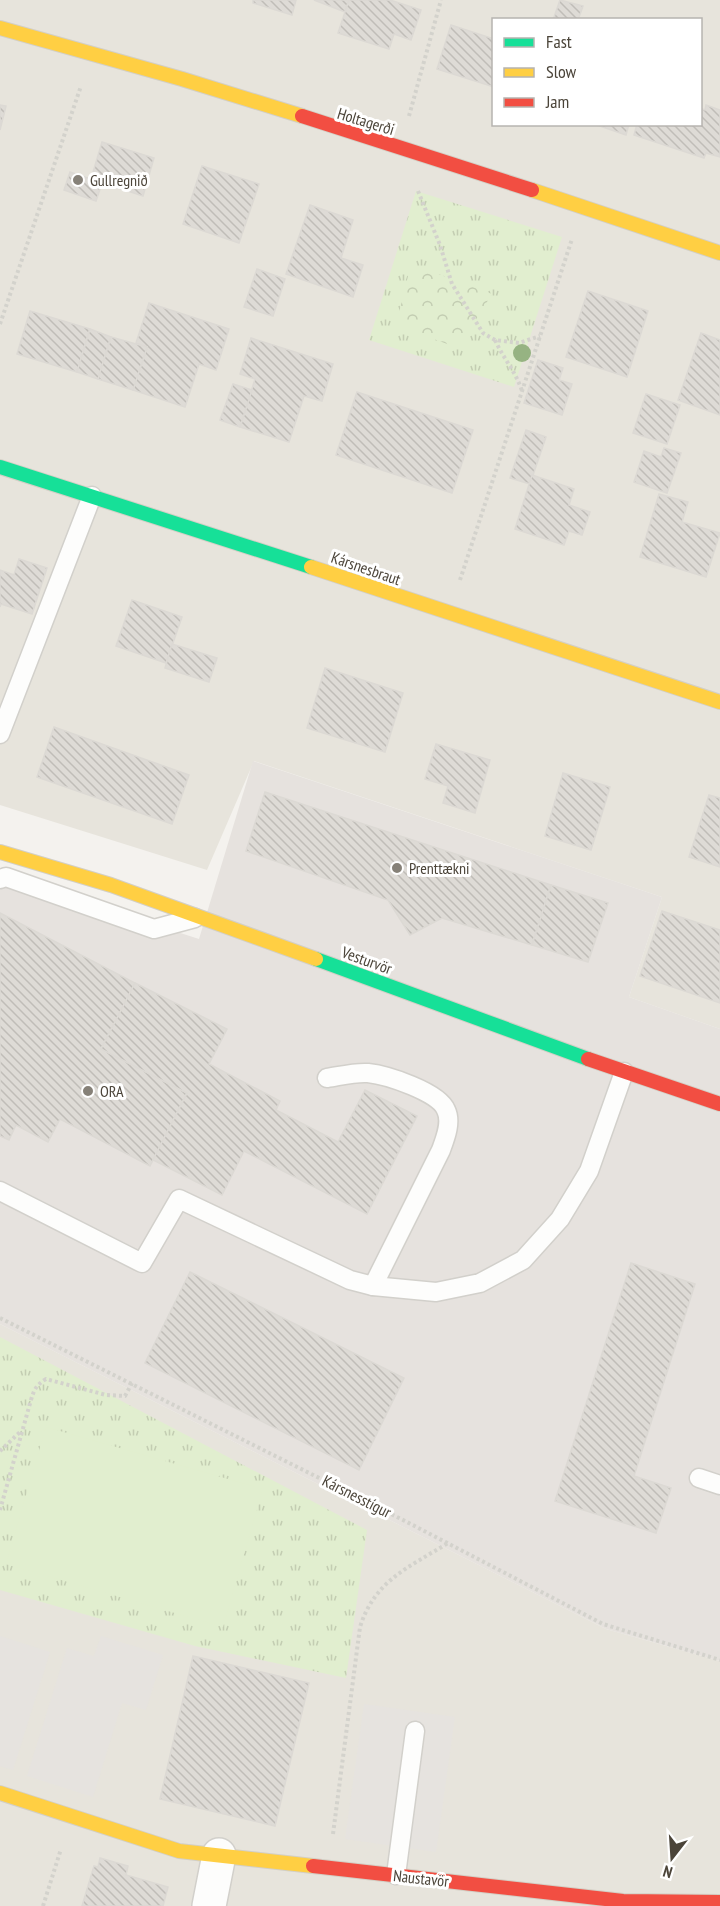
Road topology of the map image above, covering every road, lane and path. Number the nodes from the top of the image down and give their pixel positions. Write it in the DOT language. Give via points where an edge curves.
graph roads {
  1 [pos="441,0"];
  2 [pos="0,28"];
  3 [pos="92,53"];
  4 [pos="407,122"];
  5 [pos="416,186"];
  6 [pos="582,207"];
  7 [pos="720,253"];
  8 [pos="0,324"];
  9 [pos="540,336"];
  10 [pos="495,340"];
  11 [pos="522,391"];
  12 [pos="0,467"];
  13 [pos="92,496"];
  14 [pos="449,614"];
  15 [pos="720,702"];
  16 [pos="0,734"];
  17 [pos="0,852"];
  18 [pos="0,879"];
  19 [pos="200,916"];
  20 [pos="624,1072"];
  21 [pos="327,1078"];
  22 [pos="720,1104"];
  23 [pos="0,1191"];
  24 [pos="373,1286"];
  25 [pos="0,1318"];
  26 [pos="132,1383"];
  27 [pos="23,1430"];
  28 [pos="0,1451"];
  29 [pos="699,1478"];
  30 [pos="720,1485"];
  31 [pos="0,1510"];
  32 [pos="448,1543"];
  33 [pos="720,1660"];
  34 [pos="415,1731"];
  35 [pos="0,1793"];
  36 [pos="71,1816"];
  37 [pos="219,1855"];
  38 [pos="328,1868"];
  39 [pos="396,1875"];
  40 [pos="720,1902"];
  41 [pos="623,1903"];
  42 [pos="43,1906"];
  43 [pos="209,1906"];
  1 -- 4 [label="path"];
  2 -- 3 [label="street, Holtagerði"];
  3 -- 6 [label="street, Holtagerði"];
  3 -- 8 [label="path"];
  5 -- 10 [label="path" via="452,285 483,333"];
  6 -- 7 [label="street, Holtagerði"];
  6 -- 9 [label="path"];
  9 -- 10 [label="path" via="519,343"];
  9 -- 11 [label="path"];
  10 -- 11 [label="path"];
  11 -- 14 [label="path"];
  12 -- 13 [label="street, Kársnesbraut"];
  13 -- 14 [label="street, Kársnesbraut"];
  13 -- 16 [label="lane"];
  14 -- 15 [label="street, Kársnesbraut"];
  17 -- 19 [label="street, Vesturvör"];
  18 -- 19 [label="lane" via="6,877 154,929"];
  19 -- 20 [label="street, Vesturvör"];
  20 -- 22 [label="street, Vesturvör"];
  20 -- 24 [label="lane" via="589,1171 560,1219 524,1260 480,1283 436,1292"];
  21 -- 24 [label="lane" via="368,1073 436,1097 447,1110 448,1131 441,1150"];
  23 -- 24 [label="lane" via="142,1263 179,1199 350,1280"];
  25 -- 26 [label="path, Kársnesstígur"];
  26 -- 27 [label="path" via="125,1396 106,1395 46,1379 35,1388"];
  26 -- 32 [label="path, Kársnesstígur"];
  27 -- 28 [label="path"];
  27 -- 31 [label="path"];
  29 -- 30 [label="lane"];
  32 -- 33 [label="path, Kársnesstígur" via="603,1624"];
  32 -- 38 [label="path" via="380,1588 366,1608 360,1628"];
  34 -- 39 [label="lane"];
  35 -- 36 [label="street, Naustavör"];
  36 -- 37 [label="street, Naustavör" via="179,1851"];
  36 -- 42 [label="path"];
  37 -- 38 [label="street, Naustavör"];
  37 -- 43 [label="street"];
  38 -- 39 [label="street, Naustavör"];
  39 -- 41 [label="street, Naustavör"];
  40 -- 41 [label="street, Naustavör"];
}
